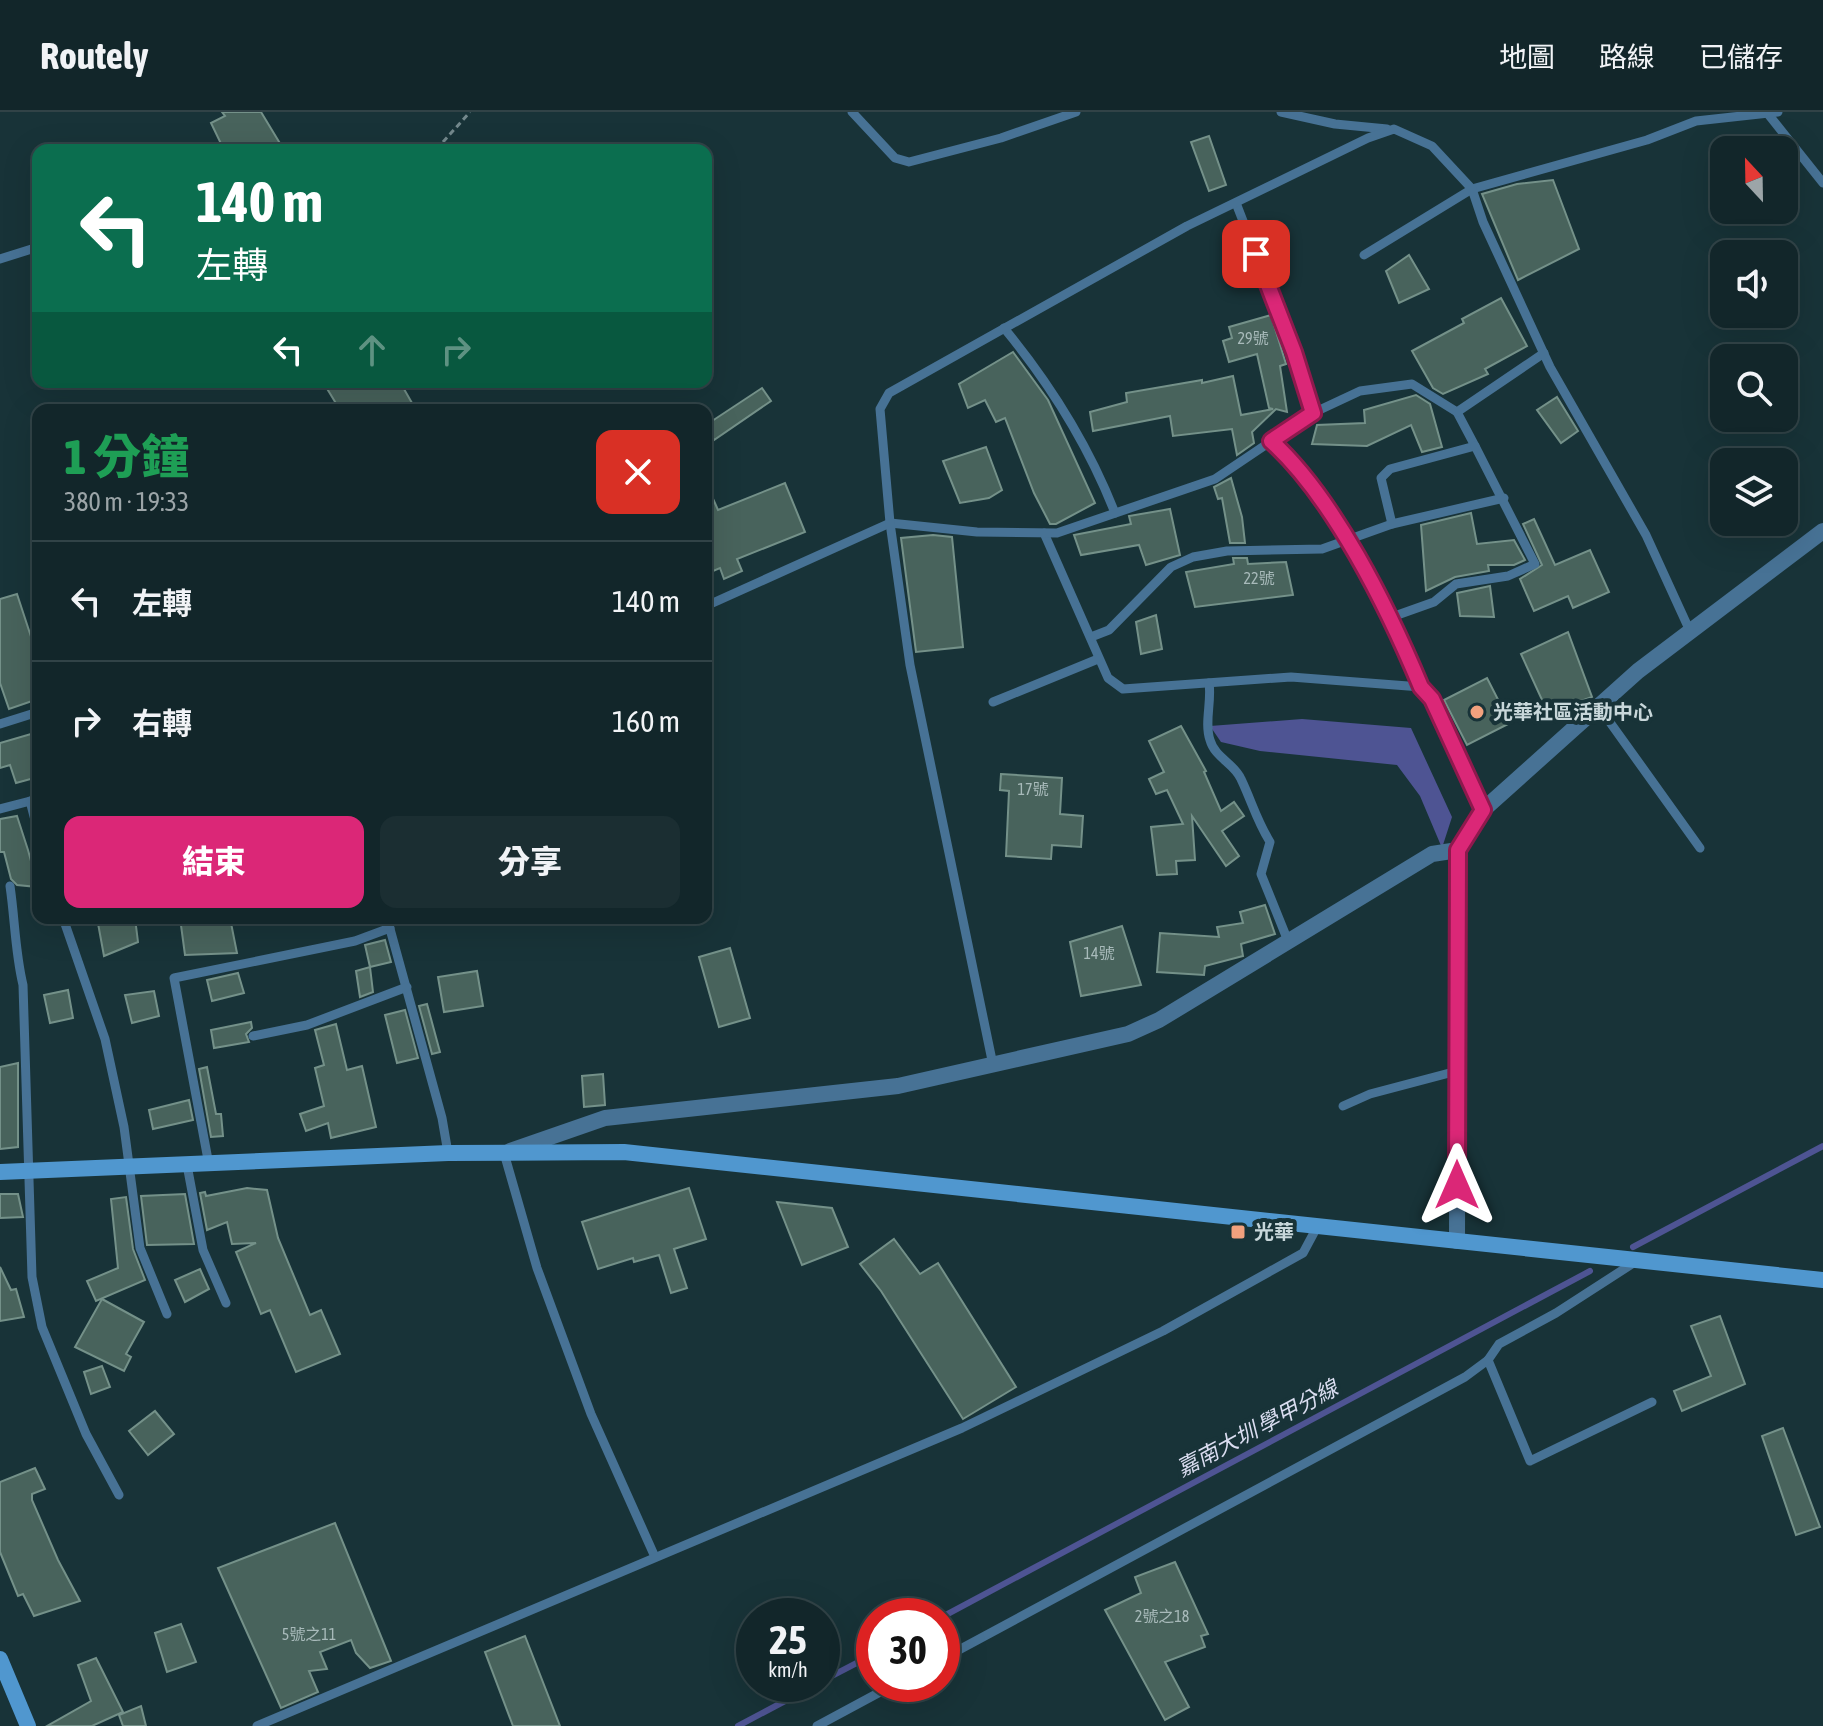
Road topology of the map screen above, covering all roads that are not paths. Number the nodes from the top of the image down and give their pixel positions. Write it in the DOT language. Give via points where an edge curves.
graph roads {
  1 [pos="852,112"];
  2 [pos="1076,112"];
  3 [pos="1281,112"];
  4 [pos="1773,113"];
  5 [pos="1693,117"];
  6 [pos="1394,129"];
  7 [pos="1823,183"];
  8 [pos="1472,189"];
  9 [pos="1236,203"];
  10 [pos="32,249"];
  11 [pos="1364,255"];
  12 [pos="0,259"];
  13 [pos="1004,328"];
  14 [pos="1544,353"];
  15 [pos="1457,412"];
  16 [pos="1313,413"];
  17 [pos="1271,441"];
  18 [pos="1475,446"];
  19 [pos="1504,498"];
  20 [pos="1115,513"];
  21 [pos="890,523"];
  22 [pos="1392,524"];
  23 [pos="1823,531"];
  24 [pos="1044,533"];
  25 [pos="1349,542"];
  26 [pos="712,603"];
  27 [pos="1389,618"];
  28 [pos="1689,629"];
  29 [pos="1091,637"];
  30 [pos="1098,659"];
  31 [pos="1209,683"];
  32 [pos="1421,687"];
  33 [pos="993,702"];
  34 [pos="1599,707"];
  35 [pos="32,714"];
  36 [pos="0,724"];
  37 [pos="32,801"];
  38 [pos="0,809"];
  39 [pos="1483,810"];
  40 [pos="1700,848"];
  41 [pos="1458,850"];
  42 [pos="10,886"];
  43 [pos="65,924"];
  44 [pos="386,924"];
  45 [pos="388,924"];
  46 [pos="1288,941"];
  47 [pos="407,987"];
  48 [pos="253,1036"];
  49 [pos="993,1065"];
  50 [pos="1457,1071"];
  51 [pos="1343,1106"];
  52 [pos="448,1153"];
  53 [pos="504,1153"];
  54 [pos="129,1164"];
  55 [pos="187,1165"];
  56 [pos="209,1165"];
  57 [pos="30,1170"];
  58 [pos="0,1172"];
  59 [pos="1318,1225"];
  60 [pos="1457,1241"];
  61 [pos="1635,1262"];
  62 [pos="1823,1280"];
  63 [pos="226,1303"];
  64 [pos="167,1314"];
  65 [pos="1488,1360"];
  66 [pos="1652,1402"];
  67 [pos="119,1495"];
  68 [pos="655,1557"];
  69 [pos="960,1649"];
  70 [pos="0,1659"];
  71 [pos="3,1676"];
  72 [pos="862,1702"];
  73 [pos="28,1726"];
  74 [pos="257,1726"];
  75 [pos="817,1726"];
  1 -- 2 [label="lane" via="895,158 909,162"];
  3 -- 6 [label="lane"];
  4 -- 5 [label="lane"];
  4 -- 7 [label="lane"];
  5 -- 8 [label="lane" via="1647,140"];
  6 -- 8 [label="lane" via="1432,146"];
  6 -- 9 [label="lane"];
  8 -- 11 [label="lane"];
  8 -- 14 [label="lane"];
  9 -- 13 [label="lane"];
  9 -- 16 [label="lane"];
  10 -- 12 [label="lane"];
  13 -- 20 [label="lane" via="1067,414"];
  13 -- 21 [label="lane" via="889,393 880,409"];
  14 -- 15 [label="lane"];
  14 -- 28 [label="lane" via="1646,535"];
  15 -- 16 [label="lane" via="1412,384 1360,391"];
  15 -- 18 [label="lane"];
  16 -- 17 [label="lane"];
  17 -- 20 [label="lane" via="1215,479"];
  17 -- 25 [label="lane" via="1291,459"];
  18 -- 19 [label="lane"];
  18 -- 22 [label="lane" via="1390,469 1381,478"];
  19 -- 22 [label="lane"];
  19 -- 27 [label="lane" via="1535,564 1508,576 1456,584 1434,602"];
  20 -- 24 [label="lane"];
  21 -- 24 [label="lane"];
  21 -- 26 [label="lane"];
  21 -- 49 [label="lane" via="910,665"];
  22 -- 25 [label="lane"];
  23 -- 28 [label="street"];
  24 -- 29 [label="lane"];
  25 -- 27 [label="lane"];
  25 -- 29 [label="lane" via="1322,549 1193,557 1171,567 1109,630"];
  27 -- 32 [label="lane"];
  28 -- 34 [label="street"];
  29 -- 30 [label="lane"];
  30 -- 31 [label="lane" via="1108,678 1123,689"];
  30 -- 33 [label="lane"];
  31 -- 32 [label="lane" via="1291,677"];
  31 -- 46 [label="lane" via="1208,738 1217,755 1240,775 1253,815 1270,842 1261,874"];
  32 -- 39 [label="lane" via="1432,699"];
  34 -- 39 [label="street"];
  34 -- 40 [label="lane"];
  35 -- 36 [label="lane"];
  37 -- 38 [label="lane"];
  39 -- 41 [label="street"];
  41 -- 46 [label="street" via="1432,854"];
  41 -- 50 [label="street"];
  42 -- 57 [label="lane" via="23,985"];
  43 -- 54 [label="lane" via="105,1039"];
  44 -- 56 [label="lane" via="355,941 174,978"];
  45 -- 47 [label="lane"];
  46 -- 49 [label="street" via="1128,1034"];
  47 -- 48 [label="lane" via="307,1025"];
  47 -- 52 [label="lane"];
  49 -- 53 [label="street" via="898,1086 605,1118"];
  50 -- 51 [label="lane"];
  50 -- 60 [label="street"];
  52 -- 53 [label="main road"];
  52 -- 56 [label="main road"];
  53 -- 59 [label="main road" via="624,1152"];
  53 -- 68 [label="lane" via="537,1268 585,1399"];
  54 -- 55 [label="main road"];
  54 -- 57 [label="main road"];
  54 -- 64 [label="lane" via="140,1248"];
  55 -- 56 [label="main road"];
  55 -- 63 [label="lane" via="203,1250"];
  57 -- 58 [label="main road"];
  57 -- 67 [label="lane" via="32,1277 42,1327 86,1434"];
  59 -- 60 [label="main road"];
  59 -- 68 [label="lane" via="1303,1253 1163,1331 962,1428"];
  60 -- 61 [label="main road"];
  61 -- 62 [label="main road"];
  61 -- 65 [label="lane" via="1499,1344"];
  65 -- 66 [label="lane" via="1530,1461"];
  65 -- 69 [label="lane"];
  68 -- 74 [label="lane"];
  70 -- 71 [label="main road"];
  71 -- 73 [label="main road"];
  72 -- 75 [label="lane"];
}
